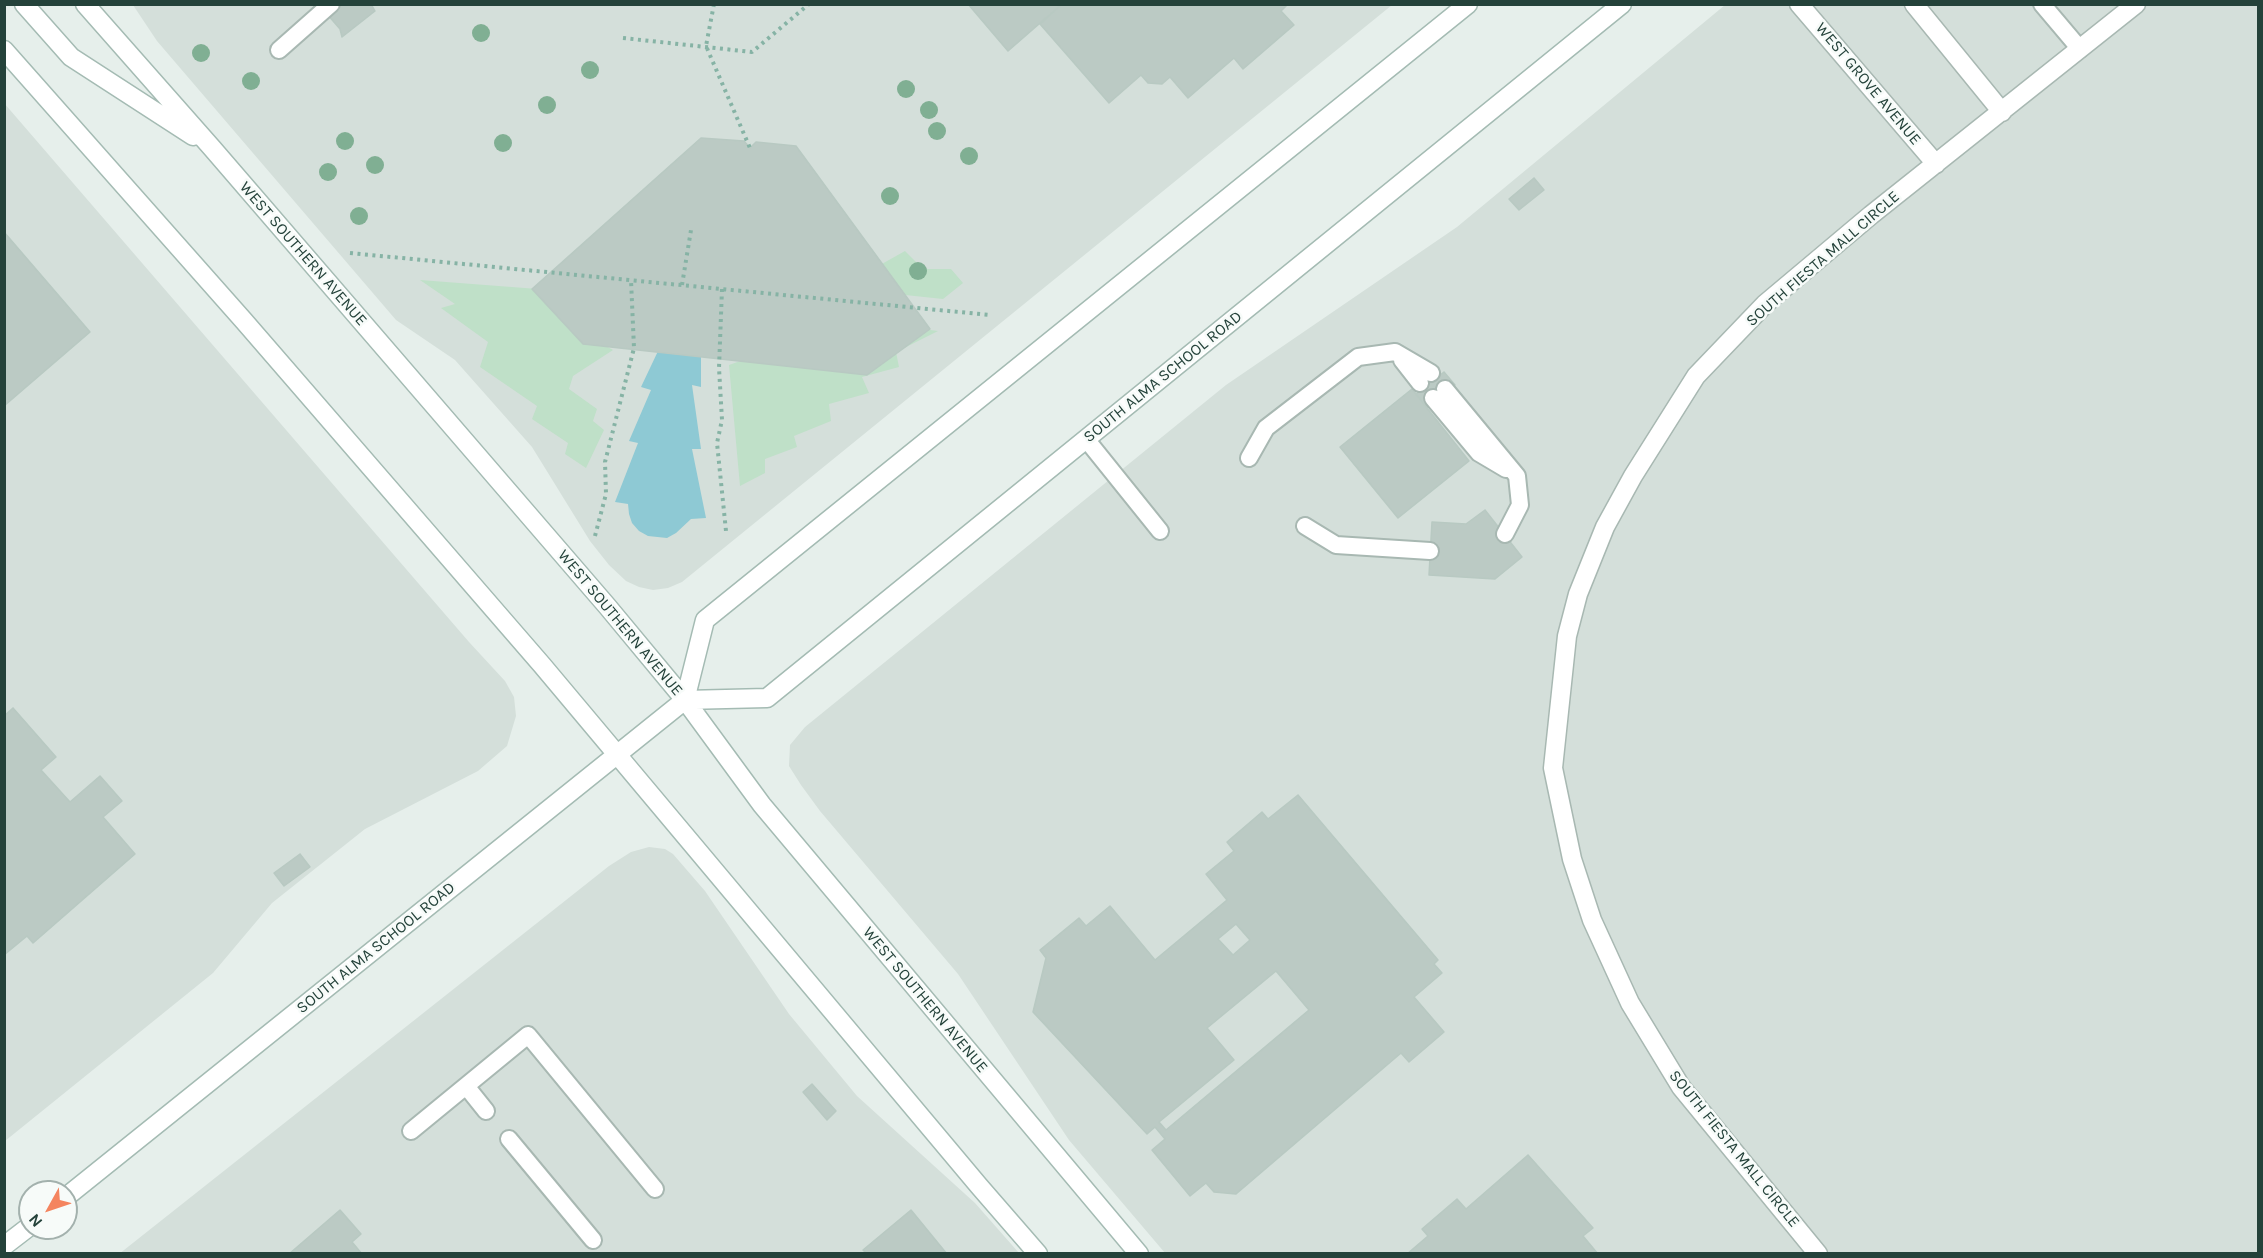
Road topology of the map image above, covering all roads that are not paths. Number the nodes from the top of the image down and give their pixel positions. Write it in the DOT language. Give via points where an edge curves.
graph roads {
  1 [pos="24,4"];
  2 [pos="85,4"];
  3 [pos="331,4"];
  4 [pos="1468,4"];
  5 [pos="1622,4"];
  6 [pos="1799,4"];
  7 [pos="1914,4"];
  8 [pos="2042,4"];
  9 [pos="2136,4"];
  10 [pos="2080,49"];
  11 [pos="4,50"];
  12 [pos="279,50"];
  13 [pos="2002,112"];
  14 [pos="212,148"];
  15 [pos="1936,164"];
  16 [pos="1426,378"];
  17 [pos="1439,394"];
  18 [pos="1086,439"];
  19 [pos="1250,458"];
  20 [pos="1305,526"];
  21 [pos="1160,531"];
  22 [pos="1505,534"];
  23 [pos="1430,551"];
  24 [pos="685,700"];
  25 [pos="617,754"];
  26 [pos="466,1086"];
  27 [pos="486,1112"];
  28 [pos="411,1131"];
  29 [pos="509,1139"];
  30 [pos="78,1187"];
  31 [pos="655,1189"];
  32 [pos="18,1235"];
  33 [pos="593,1240"];
  34 [pos="4,1246"];
  35 [pos="1038,1254"];
  36 [pos="1139,1254"];
  37 [pos="1818,1254"];
  1 -- 14 [label="main road" via="71,57"];
  2 -- 14 [label="main road, WEST SOUTHERN AVENUE"];
  3 -- 12 [label="lane"];
  4 -- 24 [label="main road" via="705,620"];
  5 -- 18 [label="main road, SOUTH ALMA SCHOOL ROAD"];
  6 -- 15 [label="main road, WEST GROVE AVENUE"];
  7 -- 13 [label="main road"];
  8 -- 10 [label="lane"];
  9 -- 10 [label="main road, SOUTH FIESTA MALL CIRCLE"];
  10 -- 13 [label="main road, SOUTH FIESTA MALL CIRCLE"];
  11 -- 25 [label="main road" via="244,321"];
  13 -- 15 [label="main road, SOUTH FIESTA MALL CIRCLE"];
  14 -- 24 [label="main road, WEST SOUTHERN AVENUE"];
  15 -- 37 [label="main road, SOUTH FIESTA MALL CIRCLE" via="1765,304 1696,376 1605,527 1578,594 1567,636 1553,768 1572,860 1592,920 1630,1003 1681,1087"];
  16 -- 19 [label="lane" via="1395,352 1358,357 1266,428"];
  17 -- 22 [label="lane" via="1479,453 1517,476 1520,505"];
  18 -- 21 [label="lane"];
  18 -- 24 [label="main road, SOUTH ALMA SCHOOL ROAD" via="767,698"];
  20 -- 23 [label="lane" via="1336,545"];
  24 -- 25 [label="main road, SOUTH ALMA SCHOOL ROAD"];
  24 -- 36 [label="main road, WEST SOUTHERN AVENUE" via="762,805"];
  25 -- 30 [label="main road, SOUTH ALMA SCHOOL ROAD"];
  25 -- 35 [label="main road"];
  26 -- 27 [label="lane"];
  26 -- 28 [label="lane"];
  26 -- 31 [label="lane" via="528,1035"];
  29 -- 33 [label="lane"];
  32 -- 34 [label="main road"];
}
